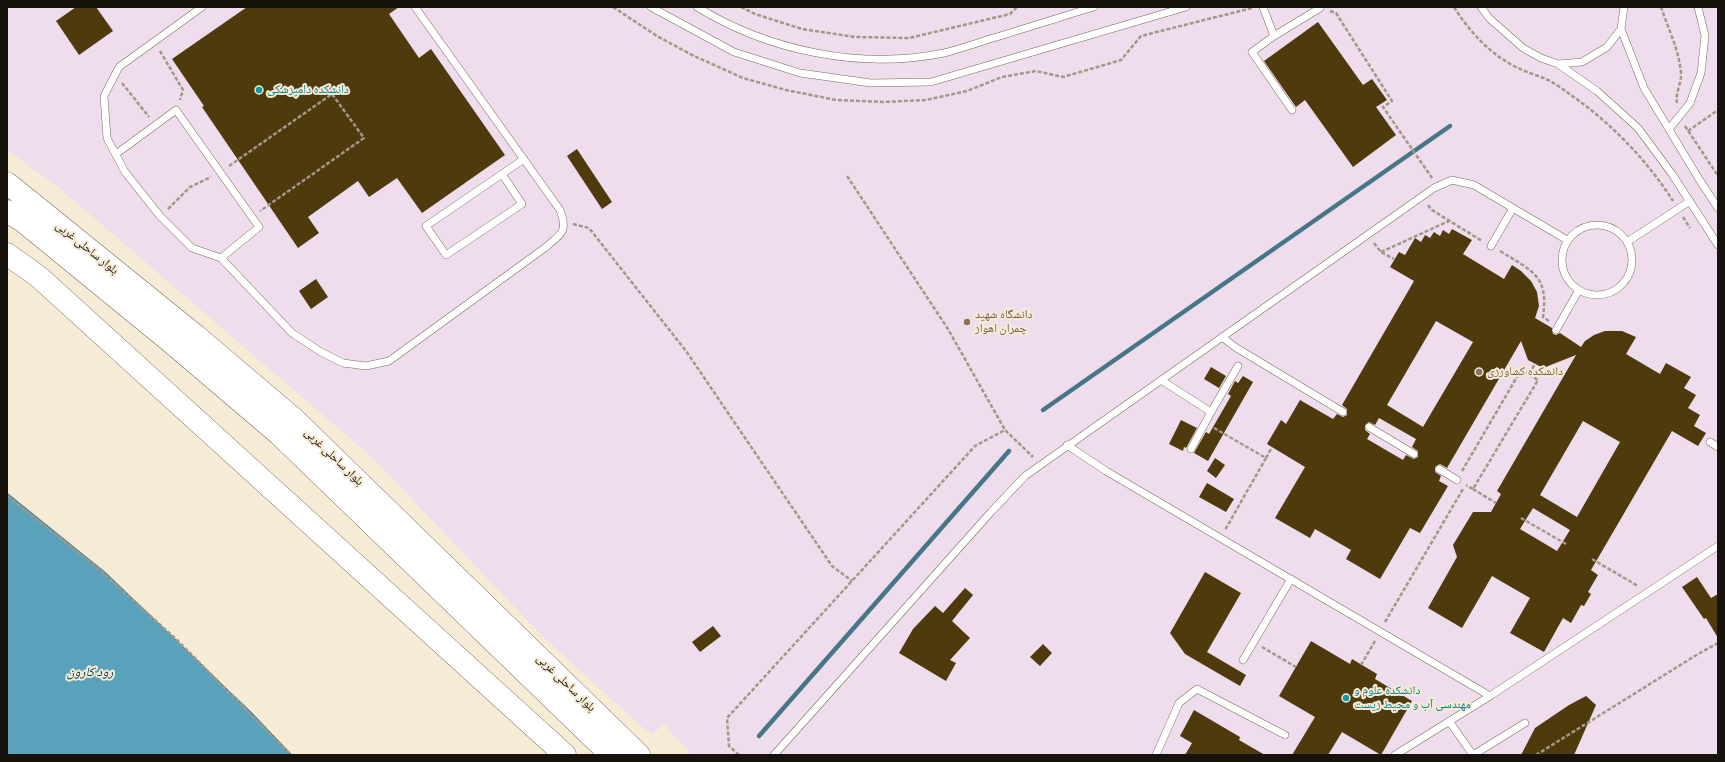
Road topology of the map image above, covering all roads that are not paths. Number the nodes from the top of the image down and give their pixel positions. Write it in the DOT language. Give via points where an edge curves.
graph roads {
  1 [pos="202,7"];
  2 [pos="416,7"];
  3 [pos="651,7"];
  4 [pos="697,7"];
  5 [pos="1094,7"];
  6 [pos="1155,7"];
  7 [pos="1186,7"];
  8 [pos="1263,7"];
  9 [pos="1482,7"];
  10 [pos="1624,7"];
  11 [pos="1698,7"];
  12 [pos="1320,8"];
  13 [pos="1157,15"];
  14 [pos="1621,29"];
  15 [pos="1274,36"];
  16 [pos="1558,64"];
  17 [pos="1292,110"];
  18 [pos="1669,129"];
  19 [pos="116,154"];
  20 [pos="524,159"];
  21 [pos="502,174"];
  22 [pos="7,183"];
  23 [pos="1690,201"];
  24 [pos="1513,208"];
  25 [pos="1718,208"];
  26 [pos="7,211"];
  27 [pos="1567,240"];
  28 [pos="1627,242"];
  29 [pos="1718,245"];
  30 [pos="1492,246"];
  31 [pos="7,254"];
  32 [pos="221,258"];
  33 [pos="1579,290"];
  34 [pos="1557,328"];
  35 [pos="1222,337"];
  36 [pos="1238,366"];
  37 [pos="1161,380"];
  38 [pos="1211,412"];
  39 [pos="1343,412"];
  40 [pos="1369,427"];
  41 [pos="1710,442"];
  42 [pos="1067,445"];
  43 [pos="1718,447"];
  44 [pos="1191,449"];
  45 [pos="1414,454"];
  46 [pos="1439,469"];
  47 [pos="1457,480"];
  48 [pos="1718,546"];
  49 [pos="1290,579"];
  50 [pos="1243,660"];
  51 [pos="1490,696"];
  52 [pos="1449,721"];
  53 [pos="1525,723"];
  54 [pos="1285,735"];
  55 [pos="565,755"];
  56 [pos="611,755"];
  57 [pos="640,755"];
  58 [pos="774,755"];
  59 [pos="1156,755"];
  60 [pos="1395,755"];
  61 [pos="1473,755"];
  1 -- 19 [label="lane" via="119,66 104,96 107,138"];
  2 -- 20 [label="lane"];
  3 -- 13 [label="lane" via="734,52 800,73 871,83 931,82"];
  4 -- 5 [label="lane" via="773,43 834,56 894,60 944,53"];
  6 -- 13 [label="lane"];
  7 -- 13 [label="lane"];
  8 -- 15 [label="lane"];
  9 -- 16 [label="lane" via="1489,18 1523,48"];
  10 -- 14 [label="lane"];
  11 -- 18 [label="lane" via="1705,36 1701,73 1690,103"];
  12 -- 15 [label="lane"];
  14 -- 16 [label="lane" via="1607,47 1582,62"];
  14 -- 18 [label="lane" via="1644,88"];
  15 -- 17 [label="lane" via="1252,52"];
  16 -- 23 [label="lane" via="1597,92 1638,128"];
  18 -- 25 [label="lane"];
  19 -- 32 [label="lane" via="125,172 160,216 192,248"];
  19 -- 32 [label="lane" via="176,110 259,227"];
  20 -- 21 [label="lane"];
  20 -- 32 [label="lane" via="560,210 565,223 562,232 546,247 389,361 366,366 344,363 321,352 292,333"];
  21 -- 21 [label="lane" via="426,226 446,255 522,204"];
  22 -- 57 [label="main road, بلوار ساحلی غربی" via="294,419"];
  23 -- 28 [label="lane"];
  23 -- 29 [label="lane"];
  24 -- 27 [label="lane"];
  24 -- 30 [label="lane"];
  24 -- 35 [label="lane" via="1474,185 1452,180 1422,197"];
  26 -- 56 [label="main road, بلوار ساحلی غربی" via="24,222 172,343 280,435"];
  27 -- 28 [label="lane" via="1580,228 1596,224 1613,228"];
  27 -- 33 [label="lane" via="1561,256 1564,273"];
  28 -- 33 [label="lane" via="1632,255 1631,272 1621,286 1606,294 1589,295"];
  31 -- 55 [label="main road" via="39,277"];
  33 -- 34 [label="lane"];
  35 -- 37 [label="lane"];
  35 -- 39 [label="lane"];
  36 -- 38 [label="lane"];
  37 -- 38 [label="lane"];
  37 -- 42 [label="lane"];
  38 -- 44 [label="lane"];
  40 -- 45 [label="lane"];
  41 -- 43 [label="lane"];
  42 -- 49 [label="lane" via="1106,471"];
  42 -- 58 [label="lane" via="1025,476"];
  46 -- 47 [label="lane"];
  48 -- 51 [label="lane"];
  49 -- 50 [label="lane"];
  49 -- 51 [label="lane"];
  51 -- 52 [label="lane"];
  52 -- 60 [label="lane"];
  52 -- 61 [label="lane"];
  53 -- 61 [label="lane"];
  54 -- 59 [label="lane" via="1197,689 1178,703"];
}
